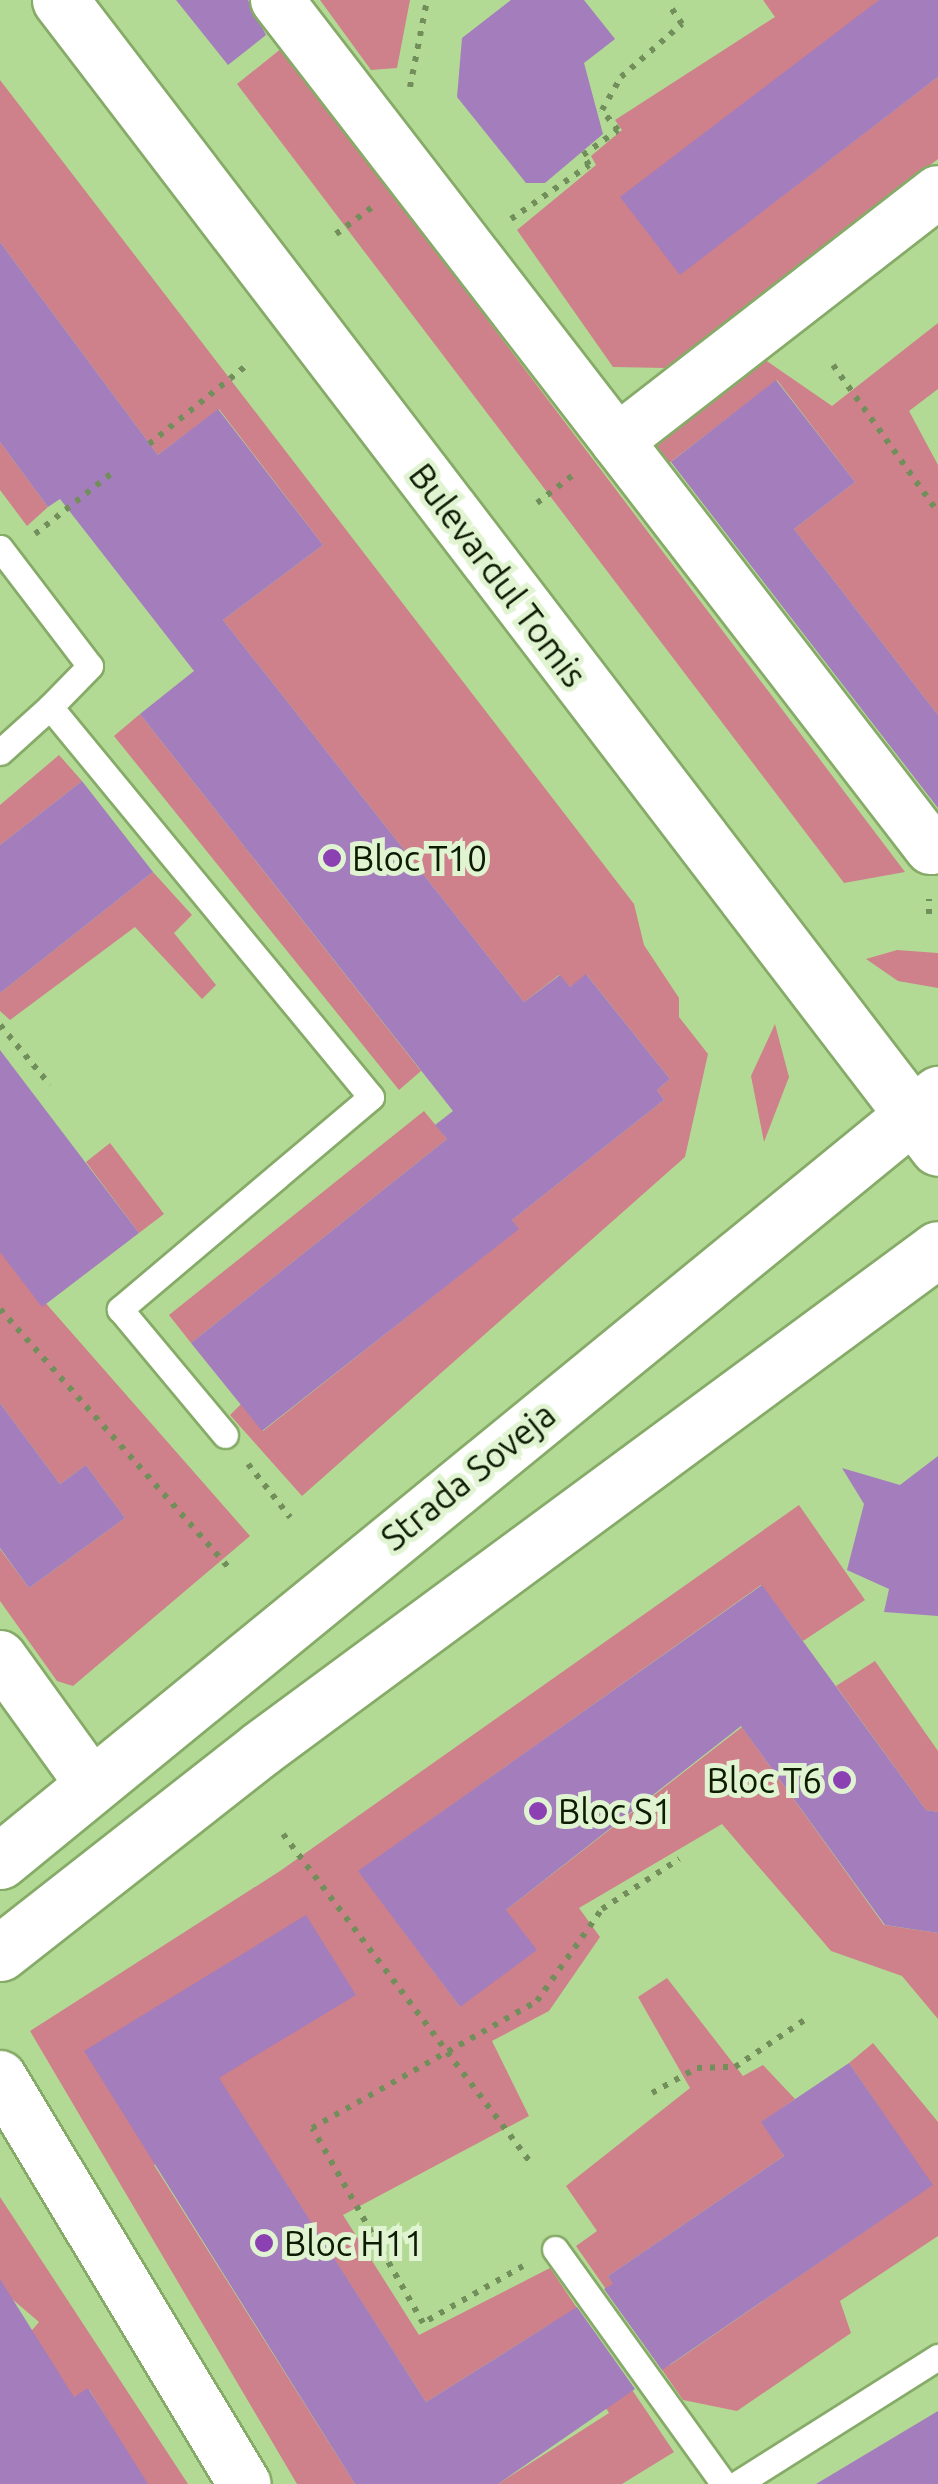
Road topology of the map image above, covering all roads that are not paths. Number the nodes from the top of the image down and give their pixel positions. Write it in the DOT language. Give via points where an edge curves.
graph roads {
  1 [pos="60,0"];
  2 [pos="277,0"];
  3 [pos="938,192"];
  4 [pos="618,441"];
  5 [pos="3,552"];
  6 [pos="50,706"];
  7 [pos="0,752"];
  8 [pos="931,848"];
  9 [pos="929,1119"];
  10 [pos="938,1249"];
  11 [pos="225,1435"];
  12 [pos="0,1657"];
  13 [pos="90,1782"];
  14 [pos="0,1861"];
  15 [pos="0,1953"];
  16 [pos="0,2077"];
  17 [pos="554,2248"];
  18 [pos="938,2357"];
  19 [pos="246,2484"];
  20 [pos="724,2484"];
  21 [pos="738,2484"];
  1 -- 9 [label="main road, Bulevardul Tomis"];
  2 -- 4 [label="street"];
  3 -- 4 [label="street"];
  4 -- 8 [label="street"];
  5 -- 6 [label="lane" via="90,666"];
  6 -- 7 [label="lane"];
  6 -- 11 [label="lane" via="372,1096 120,1309"];
  9 -- 13 [label="main road, Strada Soveja"];
  10 -- 15 [label="main road" via="260,1749"];
  12 -- 13 [label="street"];
  13 -- 14 [label="main road, Strada Soveja"];
  16 -- 19 [label="street"];
  17 -- 20 [label="lane"];
  18 -- 21 [label="lane"];
}
